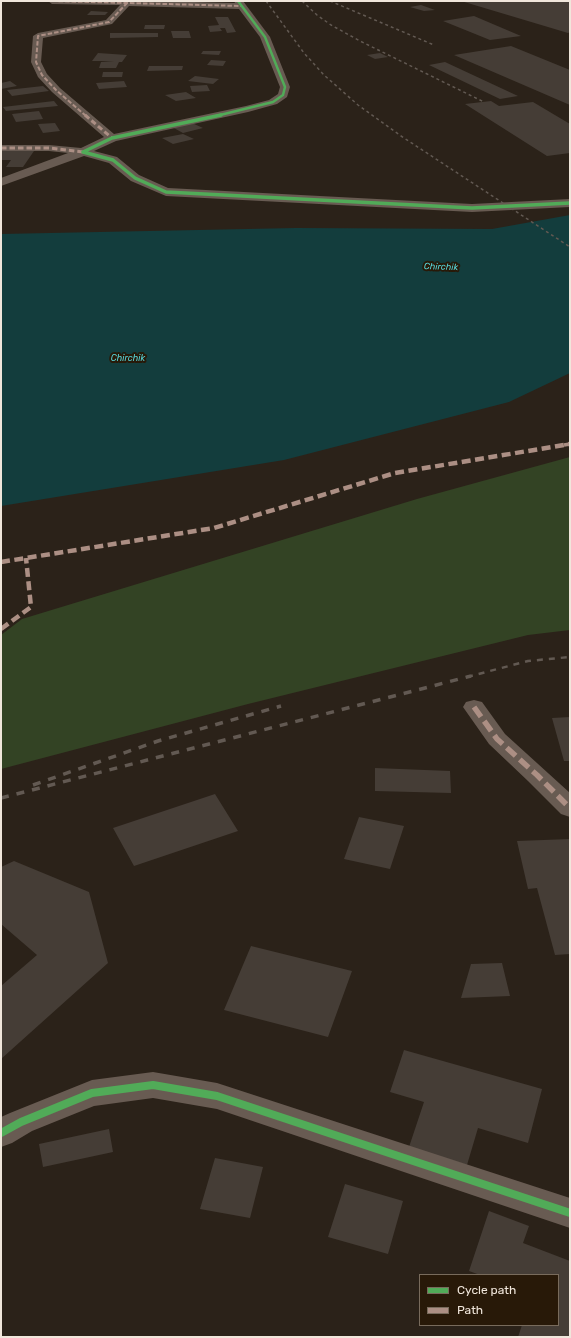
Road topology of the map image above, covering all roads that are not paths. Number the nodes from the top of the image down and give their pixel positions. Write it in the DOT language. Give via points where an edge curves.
graph roads {
  1 [pos="52,1"];
  2 [pos="127,3"];
  3 [pos="240,3"];
  4 [pos="112,138"];
  5 [pos="1,148"];
  6 [pos="83,152"];
  7 [pos="2,182"];
  8 [pos="570,203"];
  9 [pos="474,707"];
  10 [pos="570,808"];
  11 [pos="1,1133"];
  12 [pos="570,1213"];
  1 -- 2 [label="street"];
  2 -- 3 [label="street"];
  2 -- 4 [label="street" via="109,22 38,36 36,62 42,75"];
  3 -- 4 [label="street" via="265,37 285,87 283,95 273,102 248,109"];
  4 -- 6 [label="street"];
  5 -- 6 [label="street" via="49,148"];
  6 -- 7 [label="street"];
  6 -- 8 [label="street" via="112,160 135,178 166,192 472,208"];
  9 -- 10 [label="street" via="497,739 538,775"];
  11 -- 12 [label="street" via="21,1122 92,1093 153,1085 217,1096"];
}
